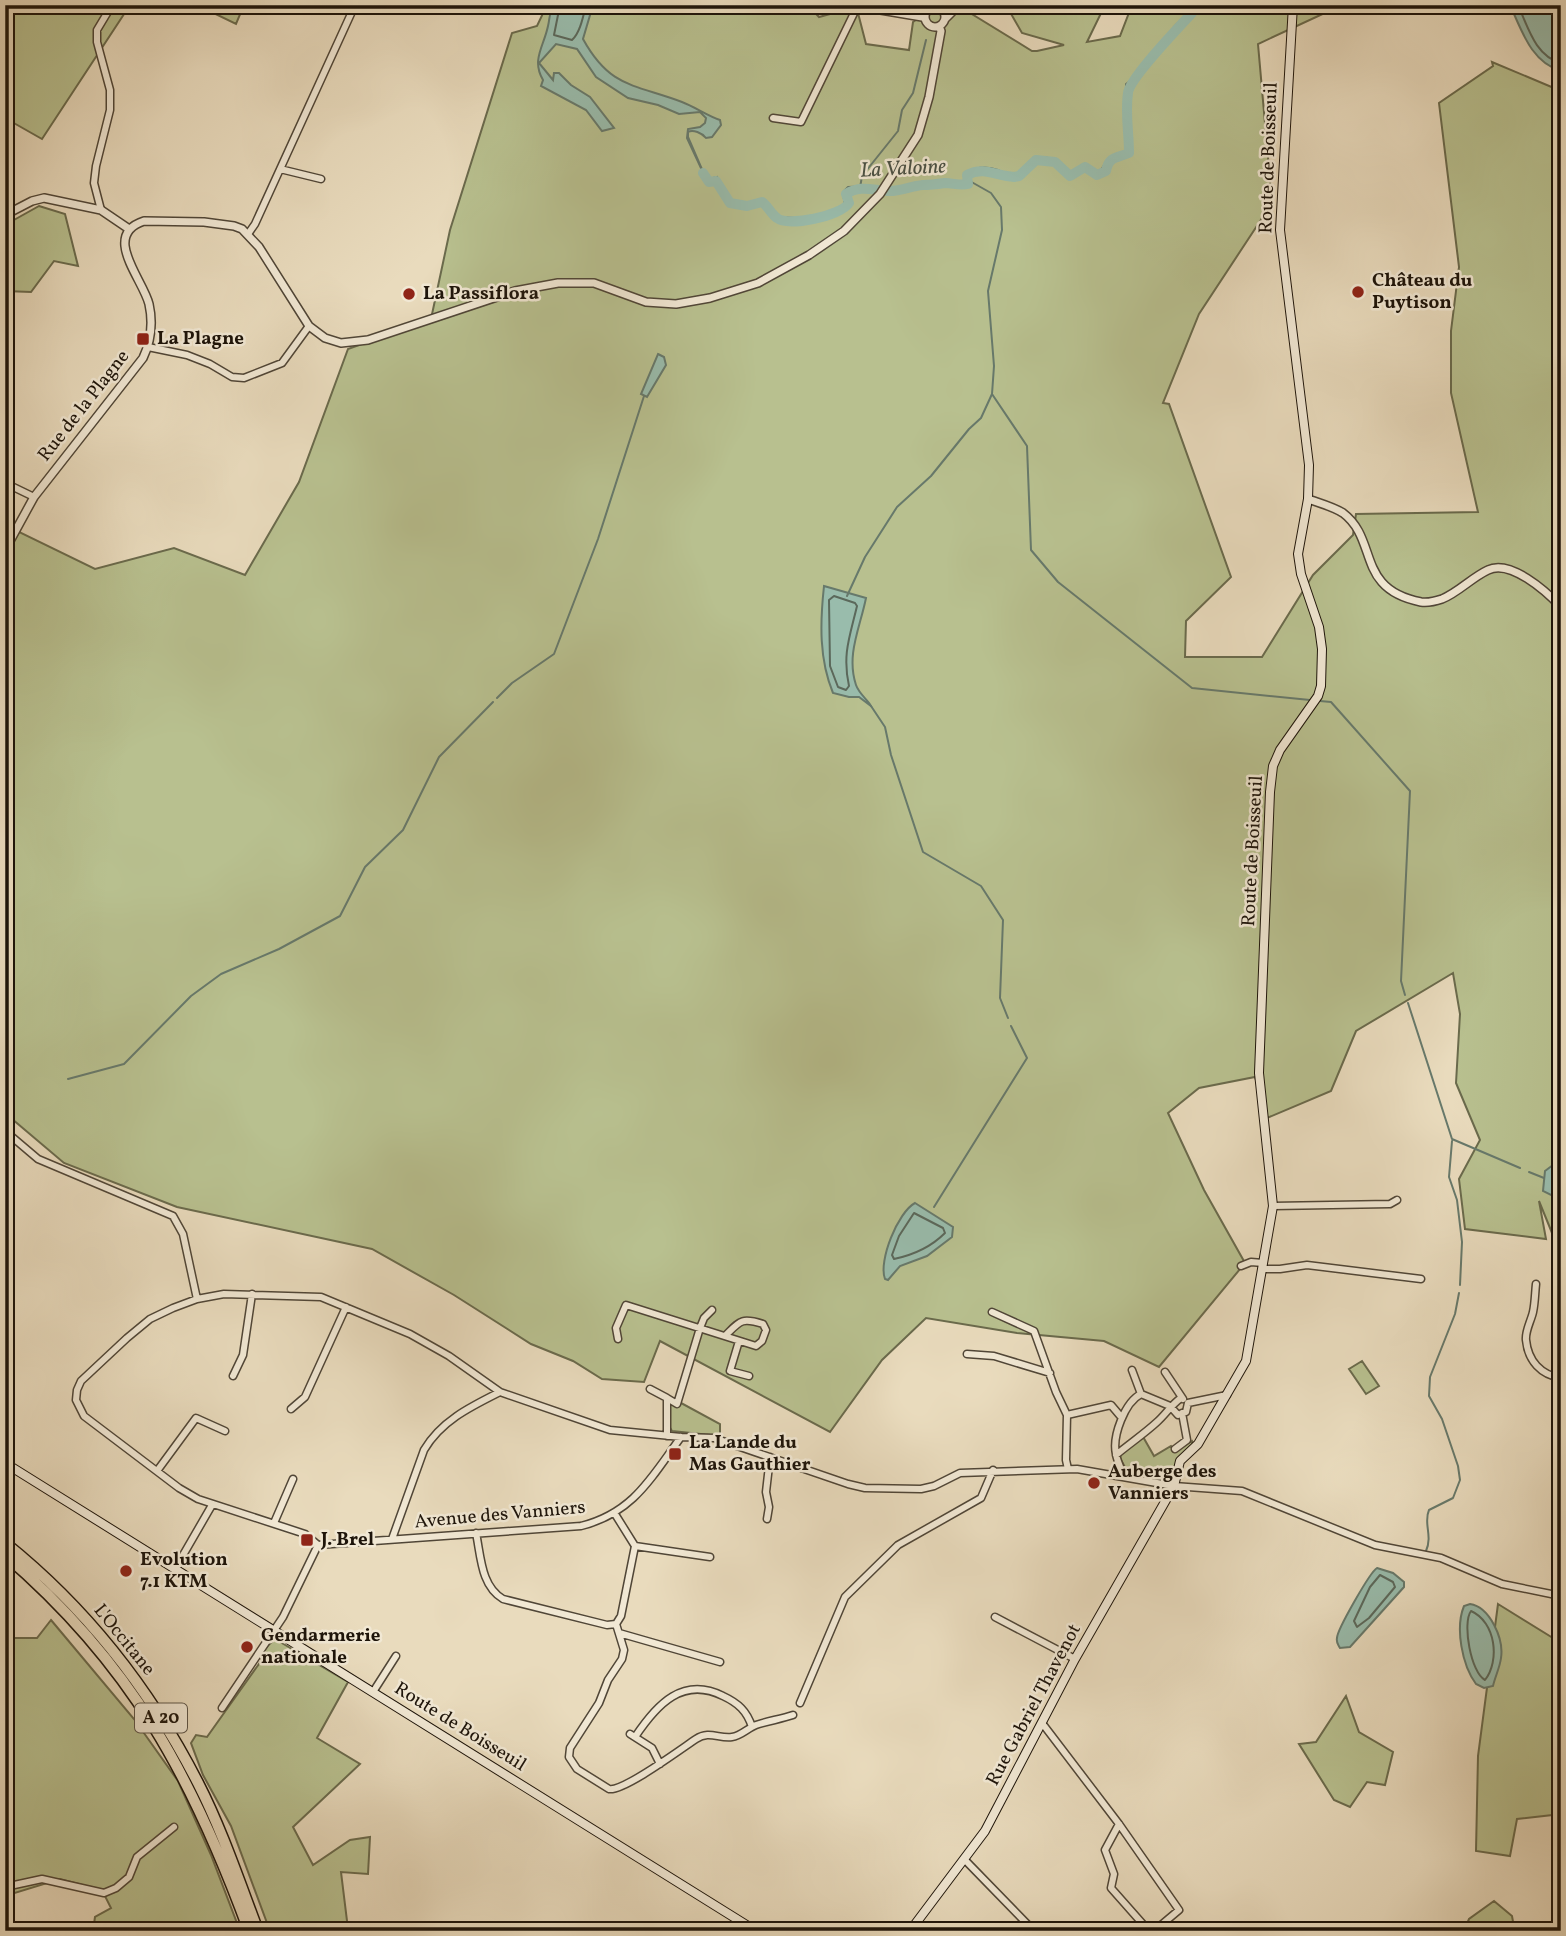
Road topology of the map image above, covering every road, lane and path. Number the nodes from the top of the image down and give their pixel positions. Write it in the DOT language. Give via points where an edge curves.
graph roads {
  1 [pos="112,5"];
  2 [pos="355,5"];
  3 [pos="848,5"];
  4 [pos="958,5"];
  5 [pos="1293,5"];
  6 [pos="858,7"];
  7 [pos="874,7"];
  8 [pos="934,14"];
  9 [pos="773,118"];
  10 [pos="280,169"];
  11 [pos="321,179"];
  12 [pos="102,210"];
  13 [pos="5,215"];
  14 [pos="129,229"];
  15 [pos="248,234"];
  16 [pos="309,326"];
  17 [pos="148,347"];
  18 [pos="5,483"];
  19 [pos="34,497"];
  20 [pos="1308,499"];
  21 [pos="5,550"];
  22 [pos="1561,607"];
  23 [pos="5,1131"];
  24 [pos="1396,1200"];
  25 [pos="1273,1206"];
  26 [pos="1241,1266"];
  27 [pos="1262,1266"];
  28 [pos="1421,1279"];
  29 [pos="1536,1284"];
  30 [pos="252,1294"];
  31 [pos="197,1298"];
  32 [pos="346,1307"];
  33 [pos="712,1310"];
  34 [pos="992,1312"];
  35 [pos="700,1328"];
  36 [pos="725,1336"];
  37 [pos="618,1339"];
  38 [pos="739,1341"];
  39 [pos="967,1354"];
  40 [pos="1132,1370"];
  41 [pos="1050,1373"];
  42 [pos="1165,1373"];
  43 [pos="233,1376"];
  44 [pos="749,1376"];
  45 [pos="1561,1378"];
  46 [pos="650,1389"];
  47 [pos="500,1392"];
  48 [pos="1142,1394"];
  49 [pos="1228,1394"];
  50 [pos="667,1398"];
  51 [pos="1185,1400"];
  52 [pos="1170,1406"];
  53 [pos="291,1409"];
  54 [pos="1182,1413"];
  55 [pos="1068,1415"];
  56 [pos="1122,1418"];
  57 [pos="225,1431"];
  58 [pos="667,1436"];
  59 [pos="681,1437"];
  60 [pos="1187,1440"];
  61 [pos="1200,1441"];
  62 [pos="1175,1449"];
  63 [pos="1116,1455"];
  64 [pos="770,1457"];
  65 [pos="5,1463"];
  66 [pos="1068,1469"];
  67 [pos="993,1470"];
  68 [pos="158,1471"];
  69 [pos="1124,1476"];
  70 [pos="293,1479"];
  71 [pos="1174,1486"];
  72 [pos="212,1505"];
  73 [pos="615,1514"];
  74 [pos="766,1519"];
  75 [pos="274,1523"];
  76 [pos="476,1533"];
  77 [pos="392,1539"];
  78 [pos="5,1543"];
  79 [pos="318,1545"];
  80 [pos="635,1546"];
  81 [pos="5,1555"];
  82 [pos="710,1557"];
  83 [pos="175,1569"];
  84 [pos="1561,1596"];
  85 [pos="995,1617"];
  86 [pos="616,1624"];
  87 [pos="274,1630"];
  88 [pos="619,1633"];
  89 [pos="396,1656"];
  90 [pos="1075,1659"];
  91 [pos="720,1662"];
  92 [pos="373,1692"];
  93 [pos="800,1703"];
  94 [pos="222,1708"];
  95 [pos="793,1715"];
  96 [pos="1042,1723"];
  97 [pos="752,1727"];
  98 [pos="660,1764"];
  99 [pos="1119,1824"];
  100 [pos="174,1828"];
  101 [pos="964,1859"];
  102 [pos="5,1887"];
  103 [pos="249,1931"];
  104 [pos="258,1931"];
  105 [pos="755,1931"];
  106 [pos="910,1931"];
  107 [pos="1034,1931"];
  108 [pos="1152,1931"];
  1 -- 12 [label="street" via="97,30 110,90 94,183"];
  2 -- 10 [label="street"];
  3 -- 6 [label="street"];
  4 -- 8 [label="street"];
  5 -- 20 [label="main road, Route de Boisseuil" via="1280,230 1309,466"];
  6 -- 7 [label="street"];
  6 -- 9 [label="street" via="801,122"];
  7 -- 8 [label="street"];
  8 -- 16 [label="street" via="939,43 929,97 918,135 885,187 844,231 758,283 676,304 646,302 594,283 558,283 515,291 358,342 332,341"];
  10 -- 11 [label="street"];
  10 -- 15 [label="street"];
  12 -- 13 [label="street" via="44,198"];
  12 -- 14 [label="street"];
  14 -- 15 [label="street" via="144,221 204,222 234,226"];
  14 -- 17 [label="street, Rue de la Plagne" via="125,250 152,317"];
  15 -- 16 [label="street"];
  16 -- 17 [label="street" via="282,363 244,378 232,377 187,355"];
  17 -- 19 [label="street, Rue de la Plagne"];
  18 -- 19 [label="street"];
  19 -- 21 [label="street, Rue de la Plagne"];
  20 -- 22 [label="street" via="1343,513 1359,533 1379,580 1397,594 1436,601 1499,567 1526,578"];
  20 -- 25 [label="main road, Route de Boisseuil" via="1298,554 1319,628 1321,686 1280,750 1270,792 1259,1073"];
  23 -- 31 [label="street" via="38,1158 173,1216 183,1234"];
  24 -- 25 [label="street" via="1390,1204"];
  25 -- 27 [label="main road, Route de Boisseuil"];
  26 -- 27 [label="street" via="1251,1262"];
  27 -- 28 [label="street" via="1307,1265"];
  27 -- 49 [label="main road, Route de Boisseuil" via="1246,1360"];
  29 -- 45 [label="street" via="1526,1338 1539,1370"];
  30 -- 31 [label="street"];
  30 -- 32 [label="street" via="321,1297"];
  30 -- 43 [label="street" via="243,1354"];
  31 -- 68 [label="street" via="150,1320 76,1390 84,1416"];
  32 -- 47 [label="street" via="410,1334"];
  32 -- 53 [label="street" via="305,1398"];
  33 -- 35 [label="street"];
  34 -- 41 [label="street" via="1034,1331"];
  35 -- 36 [label="street"];
  35 -- 37 [label="street" via="626,1305 616,1328"];
  35 -- 50 [label="street" via="677,1404"];
  36 -- 38 [label="street"];
  36 -- 38 [label="street" via="741,1321 763,1324 766,1330 756,1346"];
  38 -- 44 [label="street" via="730,1371"];
  39 -- 41 [label="street" via="994,1356"];
  40 -- 48 [label="street"];
  41 -- 55 [label="street"];
  42 -- 51 [label="street"];
  46 -- 50 [label="street"];
  47 -- 58 [label="street" via="610,1430"];
  47 -- 77 [label="street" via="455,1416 430,1439"];
  48 -- 52 [label="street"];
  48 -- 56 [label="street" via="1133,1398"];
  49 -- 51 [label="street"];
  49 -- 61 [label="main road, Route de Boisseuil"];
  50 -- 58 [label="street"];
  51 -- 52 [label="street"];
  51 -- 54 [label="street" via="1186,1412"];
  52 -- 54 [label="street" via="1178,1415"];
  52 -- 63 [label="street" via="1156,1424"];
  54 -- 60 [label="street"];
  55 -- 56 [label="street" via="1111,1405"];
  55 -- 66 [label="street"];
  56 -- 63 [label="street"];
  57 -- 68 [label="street" via="196,1418"];
  58 -- 59 [label="street"];
  59 -- 64 [label="street" via="714,1438"];
  59 -- 73 [label="street, Avenue des Vanniers" via="635,1497"];
  60 -- 61 [label="street"];
  60 -- 62 [label="street"];
  61 -- 71 [label="main road, Route de Boisseuil" via="1181,1461"];
  63 -- 69 [label="street"];
  64 -- 67 [label="street" via="865,1488 921,1489 960,1473"];
  64 -- 74 [label="street"];
  65 -- 83 [label="main road, Route de Boisseuil"];
  66 -- 67 [label="street"];
  66 -- 69 [label="street"];
  67 -- 93 [label="street" via="981,1498 898,1545 845,1597"];
  68 -- 72 [label="street"];
  69 -- 71 [label="street"];
  70 -- 75 [label="street"];
  71 -- 84 [label="street" via="1253,1494 1375,1545 1459,1564 1502,1584"];
  71 -- 90 [label="main road, Rue Gabriel Thavenot"];
  72 -- 75 [label="street"];
  72 -- 83 [label="street"];
  73 -- 76 [label="street, Avenue des Vanniers" via="581,1526"];
  73 -- 80 [label="street"];
  75 -- 79 [label="street" via="305,1534"];
  76 -- 77 [label="street, Avenue des Vanniers"];
  76 -- 86 [label="street" via="486,1582 493,1593 581,1619"];
  77 -- 79 [label="street, Avenue des Vanniers"];
  78 -- 104 [label="highway, L'Occitane / A 20" via="74,1607 153,1706 211,1810"];
  79 -- 87 [label="street"];
  80 -- 82 [label="street"];
  80 -- 86 [label="street"];
  81 -- 103 [label="highway, L'Occitane / A 20" via="83,1630 146,1712 196,1801"];
  83 -- 87 [label="main road, Route de Boisseuil"];
  85 -- 90 [label="street"];
  86 -- 88 [label="street"];
  87 -- 92 [label="main road, Route de Boisseuil"];
  87 -- 94 [label="street"];
  88 -- 91 [label="street"];
  88 -- 98 [label="street" via="622,1659 569,1757 577,1769 615,1790"];
  89 -- 92 [label="street"];
  90 -- 96 [label="main road, Rue Gabriel Thavenot"];
  92 -- 105 [label="main road, Route de Boisseuil"];
  95 -- 97 [label="street"];
  96 -- 99 [label="street"];
  96 -- 101 [label="main road, Rue Gabriel Thavenot" via="985,1831"];
  97 -- 98 [label="street" via="734,1737 699,1737"];
  97 -- 98 [label="street" via="733,1701 712,1690 684,1689 632,1736 652,1748"];
  99 -- 108 [label="street" via="1105,1850 1115,1874 1111,1888"];
  99 -- 108 [label="street" via="1179,1910"];
  100 -- 102 [label="street" via="137,1857 129,1877 104,1893 42,1879"];
  101 -- 106 [label="main road, Rue Gabriel Thavenot"];
  101 -- 107 [label="street"];
}
